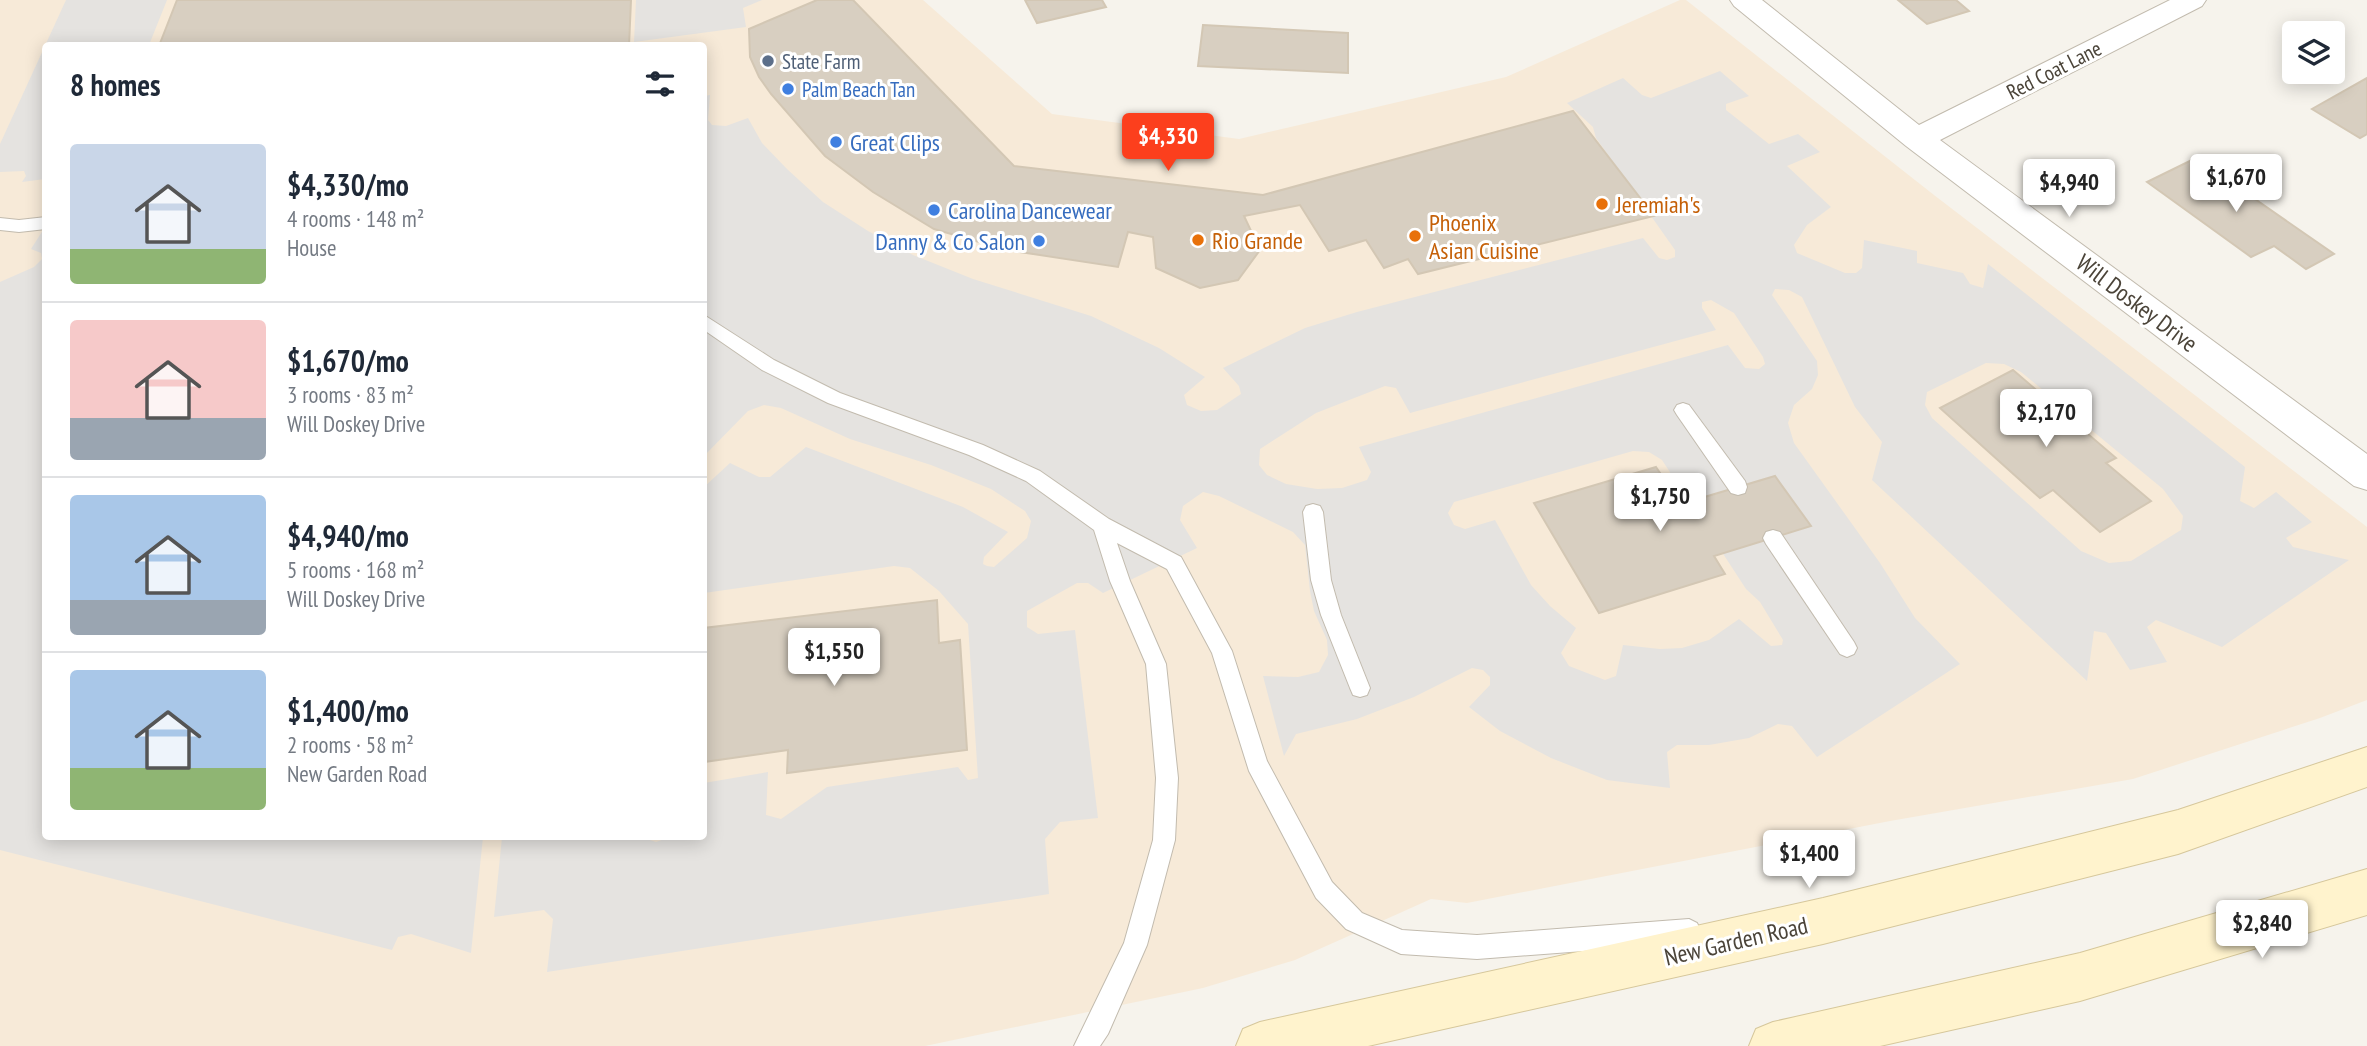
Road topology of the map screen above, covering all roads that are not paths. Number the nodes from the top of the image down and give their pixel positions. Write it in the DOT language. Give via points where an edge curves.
graph roads {
  1 [pos="1744,0"];
  2 [pos="2192,0"];
  3 [pos="1917,139"];
  4 [pos="42,223"];
  5 [pos="0,224"];
  6 [pos="19,226"];
  7 [pos="0,234"];
  8 [pos="707,324"];
  9 [pos="1683,410"];
  10 [pos="2367,475"];
  11 [pos="1738,487"];
  12 [pos="1313,512"];
  13 [pos="1102,525"];
  14 [pos="1773,538"];
  15 [pos="1847,648"];
  16 [pos="1360,688"];
  17 [pos="2367,767"];
  18 [pos="2367,892"];
  19 [pos="1822,921"];
  20 [pos="1275,1045"];
  21 [pos="1086,1046"];
  22 [pos="1773,1046"];
  1 -- 3 [label="street, Will Doskey Drive"];
  2 -- 3 [label="street, Red Coat Lane"];
  3 -- 10 [label="street, Will Doskey Drive"];
  4 -- 6 [label="lane"];
  5 -- 6 [label="lane"];
  6 -- 7 [label="lane"];
  8 -- 13 [label="lane" via="768,365 834,398 1033,476"];
  9 -- 11 [label="lane"];
  12 -- 16 [label="lane" via="1321,580"];
  13 -- 19 [label="lane" via="1174,563 1222,651 1257,764 1324,890 1354,921 1401,942 1477,947"];
  13 -- 21 [label="lane" via="1120,581 1156,664 1167,778 1164,840 1135,945"];
  14 -- 15 [label="lane"];
  17 -- 19 [label="main road, New Garden Road" via="2178,832"];
  18 -- 22 [label="main road" via="2080,977"];
  19 -- 20 [label="main road, New Garden Road"];
}
